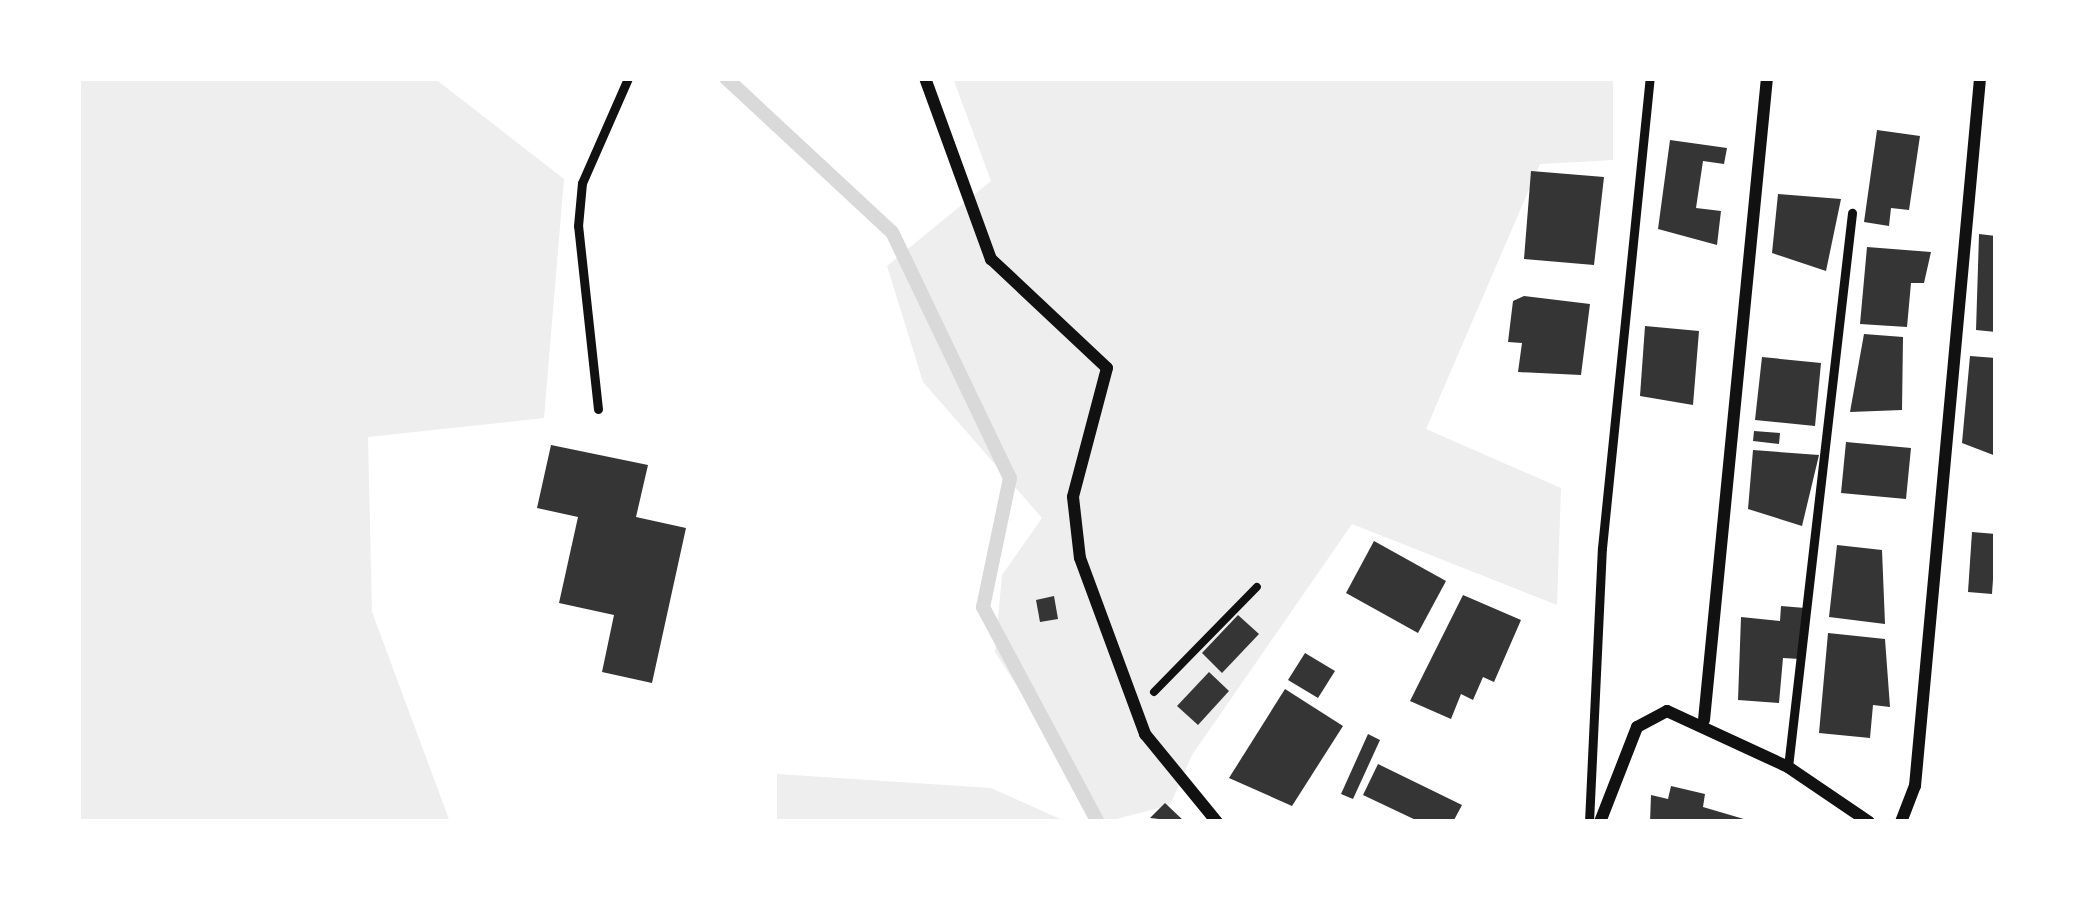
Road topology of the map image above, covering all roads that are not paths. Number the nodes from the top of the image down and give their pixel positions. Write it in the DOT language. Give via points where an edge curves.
graph roads {
  1 [pos="628,78"];
  2 [pos="925,78"];
  3 [pos="1651,78"];
  4 [pos="1767,78"];
  5 [pos="1980,78"];
  6 [pos="1852,213"];
  7 [pos="598,409"];
  8 [pos="1703,720"];
  9 [pos="1789,766"];
  10 [pos="1217,822"];
  11 [pos="1589,822"];
  12 [pos="1600,822"];
  13 [pos="1869,822"];
  14 [pos="1901,822"];
  1 -- 7 [label="lane" via="580,205"];
  2 -- 10 [label="street" via="991,259 1107,368 1073,523 1130,703"];
  3 -- 11 [label="lane" via="1602,548"];
  4 -- 8 [label="street"];
  5 -- 14 [label="street" via="1915,786"];
  6 -- 9 [label="lane"];
  8 -- 9 [label="street"];
  8 -- 12 [label="street" via="1667,711 1636,727"];
  9 -- 13 [label="street"];
}
